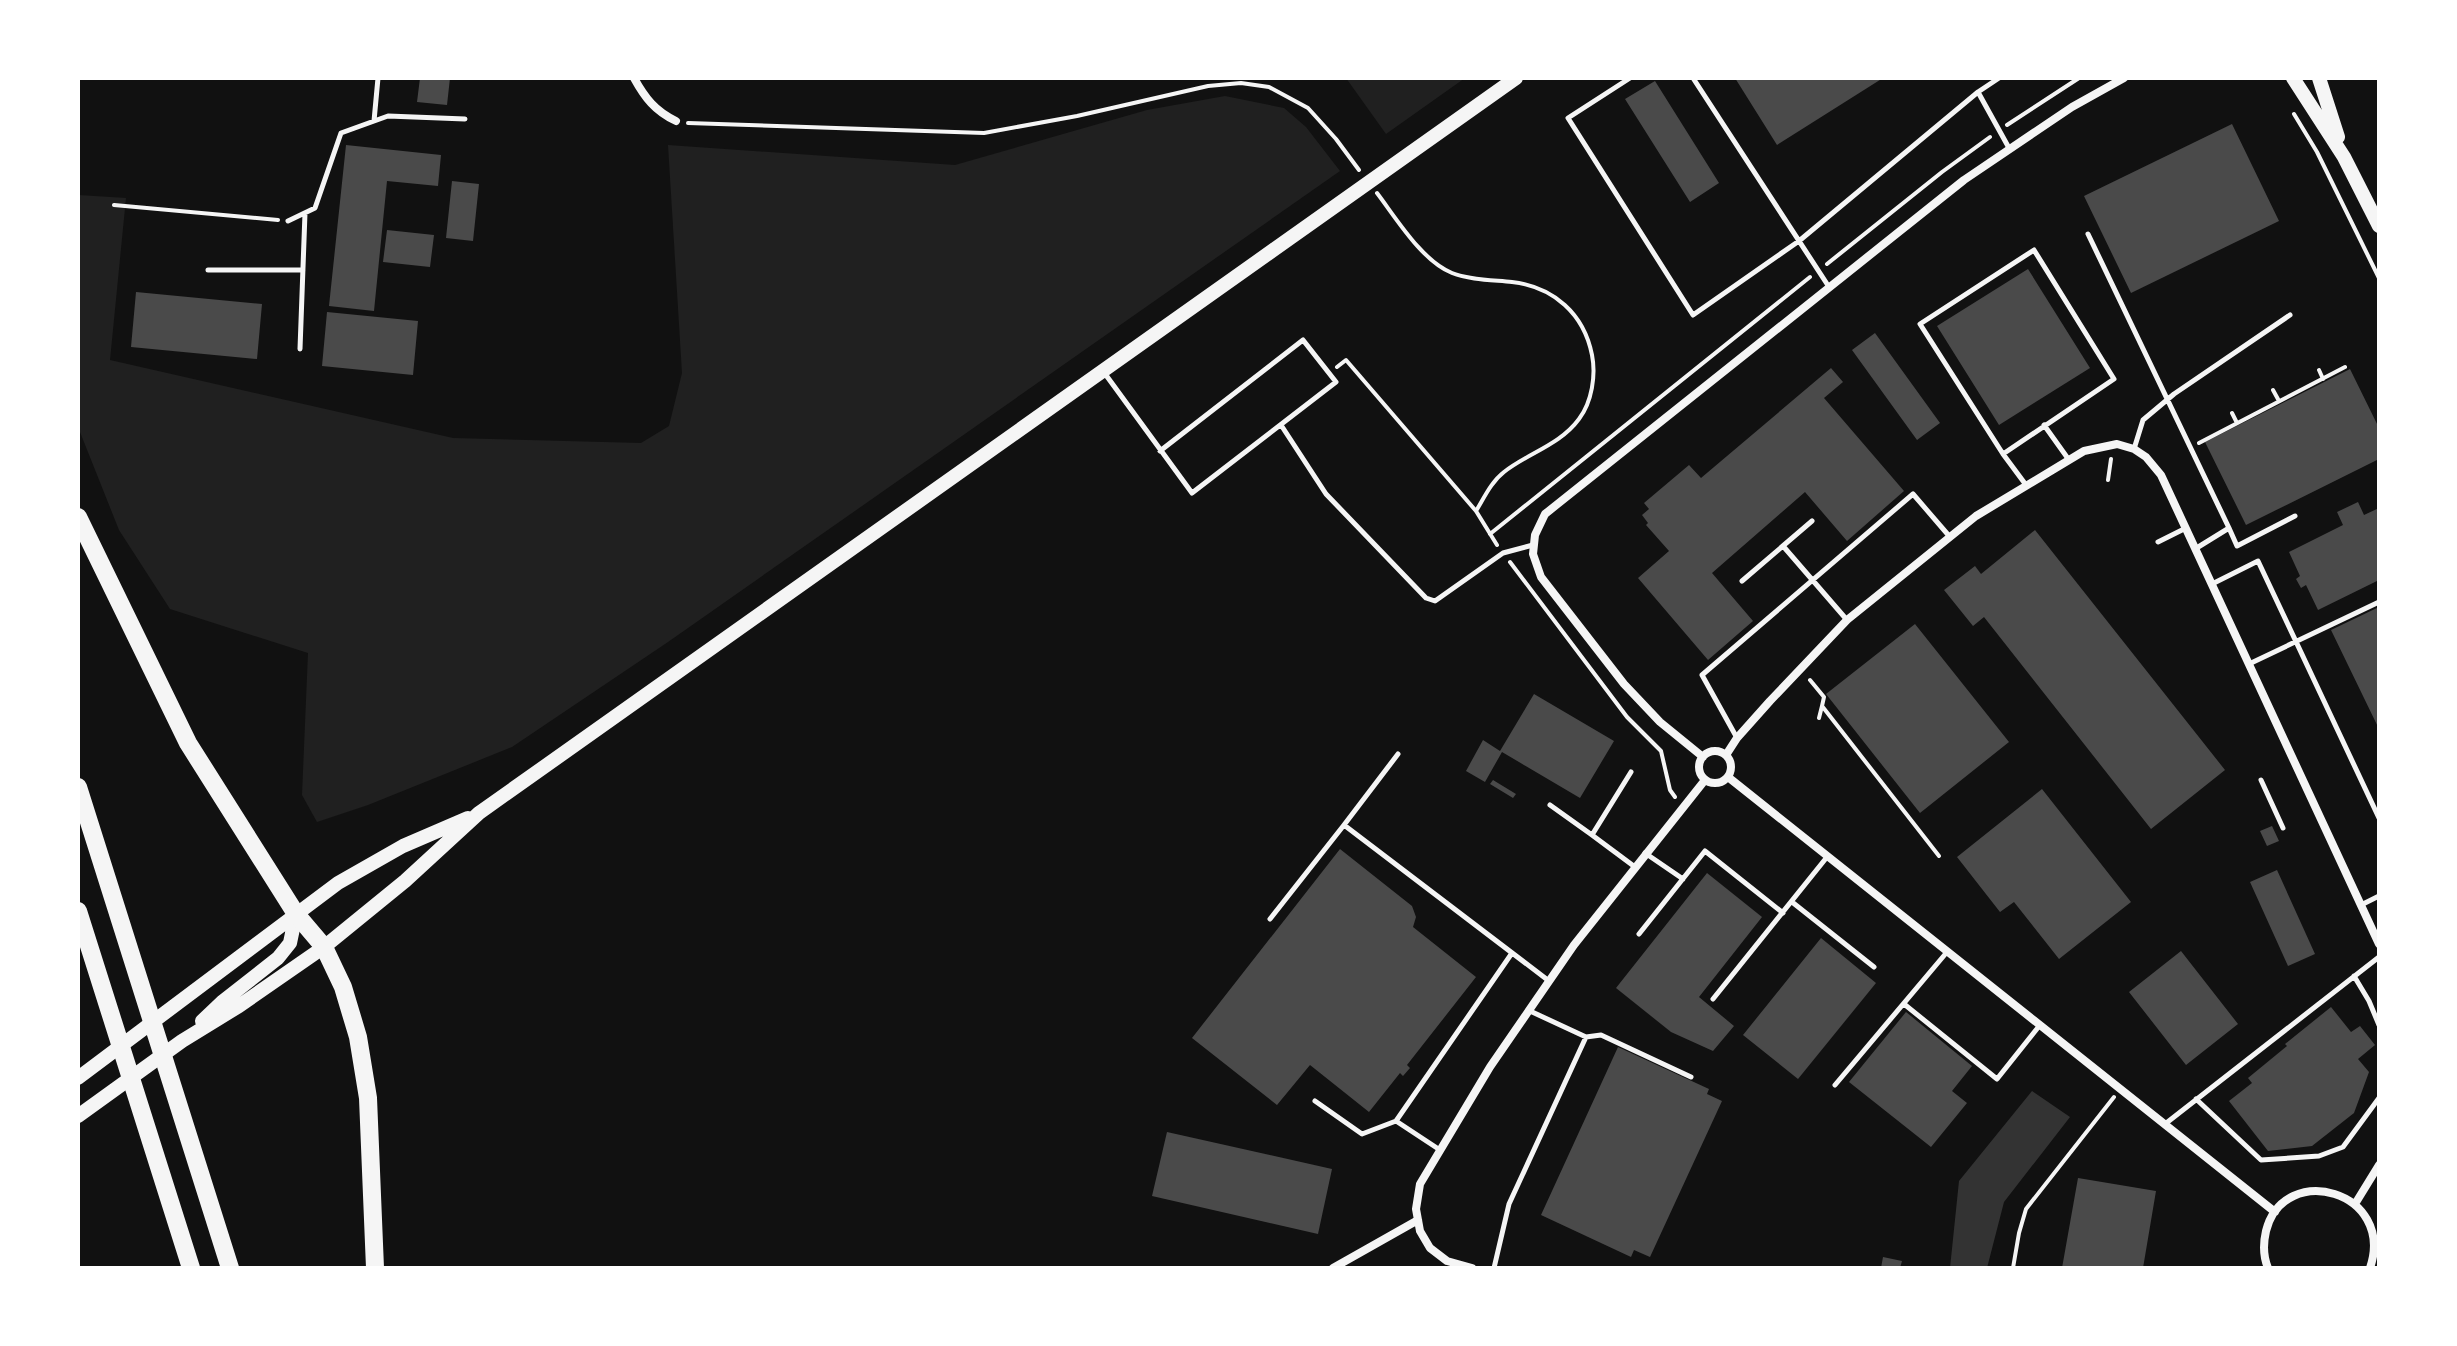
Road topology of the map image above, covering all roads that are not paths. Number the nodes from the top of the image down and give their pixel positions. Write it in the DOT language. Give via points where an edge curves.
graph roads {
  1 [pos="378,78"];
  2 [pos="634,78"];
  3 [pos="1516,78"];
  4 [pos="1630,78"];
  5 [pos="1693,78"];
  6 [pos="1999,78"];
  7 [pos="2115,78"];
  8 [pos="2124,78"];
  9 [pos="2293,78"];
  10 [pos="2319,78"];
  11 [pos="2104,88"];
  12 [pos="1978,92"];
  13 [pos="465,119"];
  14 [pos="374,121"];
  15 [pos="676,121"];
  16 [pos="2009,148"];
  17 [pos="2344,157"];
  18 [pos="305,213"];
  19 [pos="288,221"];
  20 [pos="2379,226"];
  21 [pos="2088,234"];
  22 [pos="1799,241"];
  23 [pos="208,270"];
  24 [pos="303,270"];
  25 [pos="1829,287"];
  26 [pos="2290,315"];
  27 [pos="300,349"];
  28 [pos="1102,370"];
  29 [pos="2167,400"];
  30 [pos="1281,425"];
  31 [pos="2044,425"];
  32 [pos="2134,449"];
  33 [pos="1160,451"];
  34 [pos="2003,454"];
  35 [pos="2069,460"];
  36 [pos="2027,485"];
  37 [pos="2295,516"];
  38 [pos="78,517"];
  39 [pos="1812,521"];
  40 [pos="2186,528"];
  41 [pos="2229,528"];
  42 [pos="1950,537"];
  43 [pos="2158,542"];
  44 [pos="1534,545"];
  45 [pos="1783,546"];
  46 [pos="2195,549"];
  47 [pos="1813,580"];
  48 [pos="1742,581"];
  49 [pos="2212,584"];
  50 [pos="2379,602"];
  51 [pos="1847,620"];
  52 [pos="2296,641"];
  53 [pos="2249,664"];
  54 [pos="1737,738"];
  55 [pos="1398,754"];
  56 [pos="1726,755"];
  57 [pos="1703,757"];
  58 [pos="1631,772"];
  59 [pos="1728,777"];
  60 [pos="1705,780"];
  61 [pos="2261,780"];
  62 [pos="78,787"];
  63 [pos="1550,805"];
  64 [pos="479,813"];
  65 [pos="2379,818"];
  66 [pos="1344,825"];
  67 [pos="2283,828"];
  68 [pos="1592,835"];
  69 [pos="1645,853"];
  70 [pos="1828,856"];
  71 [pos="1635,867"];
  72 [pos="1683,879"];
  73 [pos="2379,896"];
  74 [pos="1792,902"];
  75 [pos="2361,905"];
  76 [pos="78,911"];
  77 [pos="1783,913"];
  78 [pos="296,914"];
  79 [pos="1270,919"];
  80 [pos="1639,934"];
  81 [pos="2379,944"];
  82 [pos="324,947"];
  83 [pos="1948,951"];
  84 [pos="1512,953"];
  85 [pos="2379,957"];
  86 [pos="1874,967"];
  87 [pos="2354,976"];
  88 [pos="1549,981"];
  89 [pos="1713,999"];
  90 [pos="1904,1004"];
  91 [pos="1529,1010"];
  92 [pos="2040,1025"];
  93 [pos="2379,1025"];
  94 [pos="1586,1037"];
  95 [pos="182,1041"];
  96 [pos="1691,1077"];
  97 [pos="78,1079"];
  98 [pos="1835,1085"];
  99 [pos="2379,1098"];
  100 [pos="2196,1099"];
  101 [pos="1315,1101"];
  102 [pos="78,1116"];
  103 [pos="1396,1121"];
  104 [pos="2165,1124"];
  105 [pos="1440,1150"];
  106 [pos="2379,1165"];
  107 [pos="2355,1204"];
  108 [pos="2275,1212"];
  109 [pos="1418,1220"];
  110 [pos="191,1268"];
  111 [pos="230,1268"];
  112 [pos="375,1268"];
  113 [pos="1333,1268"];
  114 [pos="1472,1268"];
  115 [pos="1494,1268"];
  116 [pos="2268,1268"];
  117 [pos="2370,1268"];
  1 -- 14 [label="lane"];
  2 -- 15 [label="street" via="646,100"];
  3 -- 28 [label="main road"];
  4 -- 22 [label="lane" via="1568,118 1693,315"];
  5 -- 22 [label="lane"];
  6 -- 12 [label="lane"];
  7 -- 11 [label="street"];
  8 -- 11 [label="street"];
  9 -- 17 [label="main road"];
  10 -- 17 [label="main road"];
  11 -- 16 [label="street"];
  12 -- 16 [label="lane"];
  12 -- 22 [label="lane"];
  13 -- 14 [label="lane" via="388,116"];
  14 -- 18 [label="lane" via="341,133 315,208"];
  16 -- 25 [label="street"];
  17 -- 20 [label="main road"];
  18 -- 19 [label="lane"];
  18 -- 24 [label="lane"];
  21 -- 29 [label="lane"];
  22 -- 25 [label="lane"];
  23 -- 24 [label="lane"];
  24 -- 27 [label="lane"];
  25 -- 44 [label="street" via="1545,514"];
  26 -- 29 [label="lane"];
  28 -- 33 [label="lane"];
  28 -- 64 [label="main road"];
  29 -- 32 [label="lane" via="2143,420"];
  29 -- 41 [label="lane"];
  30 -- 33 [label="lane" via="1192,493"];
  30 -- 33 [label="lane" via="1336,382 1303,340"];
  30 -- 44 [label="lane" via="1326,494 1426,598 1435,601 1503,553"];
  31 -- 34 [label="lane"];
  31 -- 34 [label="lane" via="2114,379 2034,250 1920,324"];
  31 -- 35 [label="lane"];
  32 -- 35 [label="street" via="2113,445"];
  32 -- 40 [label="street" via="2161,475"];
  34 -- 36 [label="lane"];
  35 -- 36 [label="street"];
  36 -- 42 [label="street"];
  37 -- 41 [label="lane" via="2237,546"];
  38 -- 78 [label="highway" via="188,743"];
  39 -- 45 [label="lane"];
  40 -- 43 [label="lane"];
  40 -- 46 [label="street"];
  41 -- 46 [label="lane"];
  42 -- 47 [label="lane" via="1913,494"];
  42 -- 51 [label="street"];
  44 -- 57 [label="street" via="1541,577 1624,684"];
  45 -- 47 [label="lane"];
  45 -- 48 [label="lane"];
  46 -- 49 [label="street"];
  47 -- 51 [label="lane"];
  47 -- 54 [label="lane" via="1702,675"];
  49 -- 52 [label="lane" via="2258,561"];
  49 -- 53 [label="street"];
  50 -- 52 [label="lane"];
  51 -- 54 [label="street"];
  52 -- 53 [label="lane"];
  52 -- 65 [label="lane"];
  53 -- 75 [label="street"];
  54 -- 56 [label="street"];
  55 -- 66 [label="lane"];
  56 -- 57 [label="street" via="1714,752"];
  56 -- 59 [label="street"];
  57 -- 60 [label="street" via="1699,769"];
  58 -- 68 [label="lane"];
  59 -- 60 [label="street" via="1717,783"];
  59 -- 70 [label="street"];
  60 -- 69 [label="street"];
  61 -- 67 [label="lane"];
  62 -- 111 [label="highway"];
  63 -- 68 [label="lane"];
  64 -- 78 [label="main road" via="403,846"];
  64 -- 82 [label="main road"];
  66 -- 79 [label="lane"];
  66 -- 84 [label="lane"];
  68 -- 71 [label="lane"];
  69 -- 71 [label="street"];
  69 -- 72 [label="lane"];
  70 -- 74 [label="lane"];
  70 -- 83 [label="street"];
  71 -- 88 [label="street"];
  72 -- 77 [label="lane" via="1705,851"];
  72 -- 80 [label="lane"];
  73 -- 75 [label="lane"];
  74 -- 77 [label="lane"];
  74 -- 86 [label="lane"];
  75 -- 81 [label="street"];
  76 -- 110 [label="highway"];
  77 -- 89 [label="lane"];
  78 -- 82 [label="highway"];
  78 -- 95 [label="main road" via="290,943 278,958"];
  78 -- 97 [label="main road"];
  82 -- 95 [label="main road"];
  82 -- 112 [label="highway" via="358,1037 368,1098"];
  83 -- 90 [label="lane"];
  83 -- 92 [label="street"];
  84 -- 88 [label="lane"];
  84 -- 103 [label="lane"];
  85 -- 87 [label="lane"];
  87 -- 93 [label="lane"];
  87 -- 100 [label="lane"];
  88 -- 91 [label="street"];
  90 -- 92 [label="lane" via="1997,1079"];
  90 -- 98 [label="lane"];
  91 -- 94 [label="lane"];
  91 -- 105 [label="street"];
  92 -- 104 [label="street"];
  94 -- 96 [label="lane" via="1601,1035"];
  94 -- 115 [label="lane" via="1509,1204"];
  95 -- 102 [label="main road"];
  99 -- 100 [label="lane" via="2343,1147 2319,1156 2261,1160"];
  100 -- 104 [label="lane"];
  101 -- 103 [label="lane" via="1362,1134"];
  103 -- 105 [label="lane"];
  104 -- 108 [label="street"];
  105 -- 109 [label="street" via="1420,1184"];
  106 -- 107 [label="street"];
  107 -- 108 [label="street" via="2340,1194 2305,1192"];
  107 -- 117 [label="street" via="2373,1232"];
  108 -- 116 [label="street" via="2263,1245"];
  109 -- 113 [label="street"];
  109 -- 114 [label="street" via="1430,1248 1447,1261"];
}
